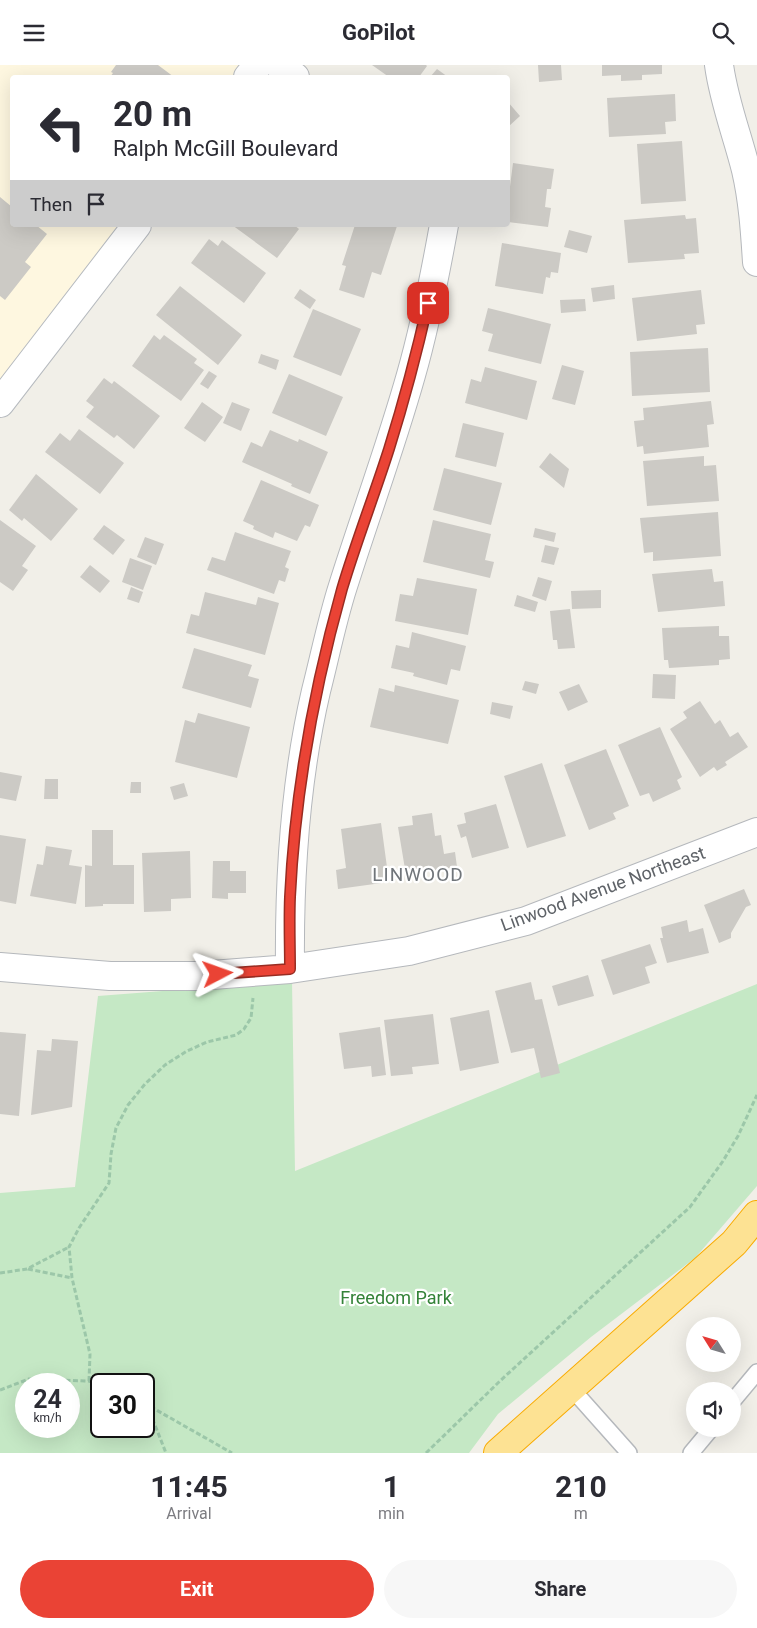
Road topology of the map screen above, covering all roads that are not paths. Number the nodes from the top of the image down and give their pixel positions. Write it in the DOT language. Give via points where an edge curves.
graph roads {
  1 [pos="258,65"];
  2 [pos="279,65"];
  3 [pos="718,65"];
  4 [pos="250,75"];
  5 [pos="292,75"];
  6 [pos="733,125"];
  7 [pos="757,143"];
  8 [pos="135,227"];
  9 [pos="444,227"];
  10 [pos="757,262"];
  11 [pos="0,403"];
  12 [pos="757,832"];
  13 [pos="0,967"];
  14 [pos="290,969"];
  15 [pos="757,1215"];
  16 [pos="757,1372"];
  17 [pos="572,1389"];
  18 [pos="741,1391"];
  19 [pos="704,1437"];
  20 [pos="498,1453"];
  21 [pos="629,1453"];
  22 [pos="691,1453"];
  1 -- 4 [label="street"];
  2 -- 5 [label="street"];
  3 -- 6 [label="street"];
  6 -- 7 [label="street"];
  6 -- 10 [label="street" via="748,180"];
  8 -- 11 [label="street"];
  9 -- 14 [label="street" via="412,373 342,588 316,693 295,831 290,898"];
  12 -- 14 [label="street, Linwood Avenue Northeast" via="526,921 409,951"];
  13 -- 14 [label="street, Linwood Avenue Northeast" via="110,976 199,976"];
  15 -- 17 [label="highway" via="734,1243"];
  16 -- 18 [label="lane"];
  17 -- 20 [label="highway"];
  17 -- 21 [label="lane"];
  19 -- 22 [label="lane"];
}
